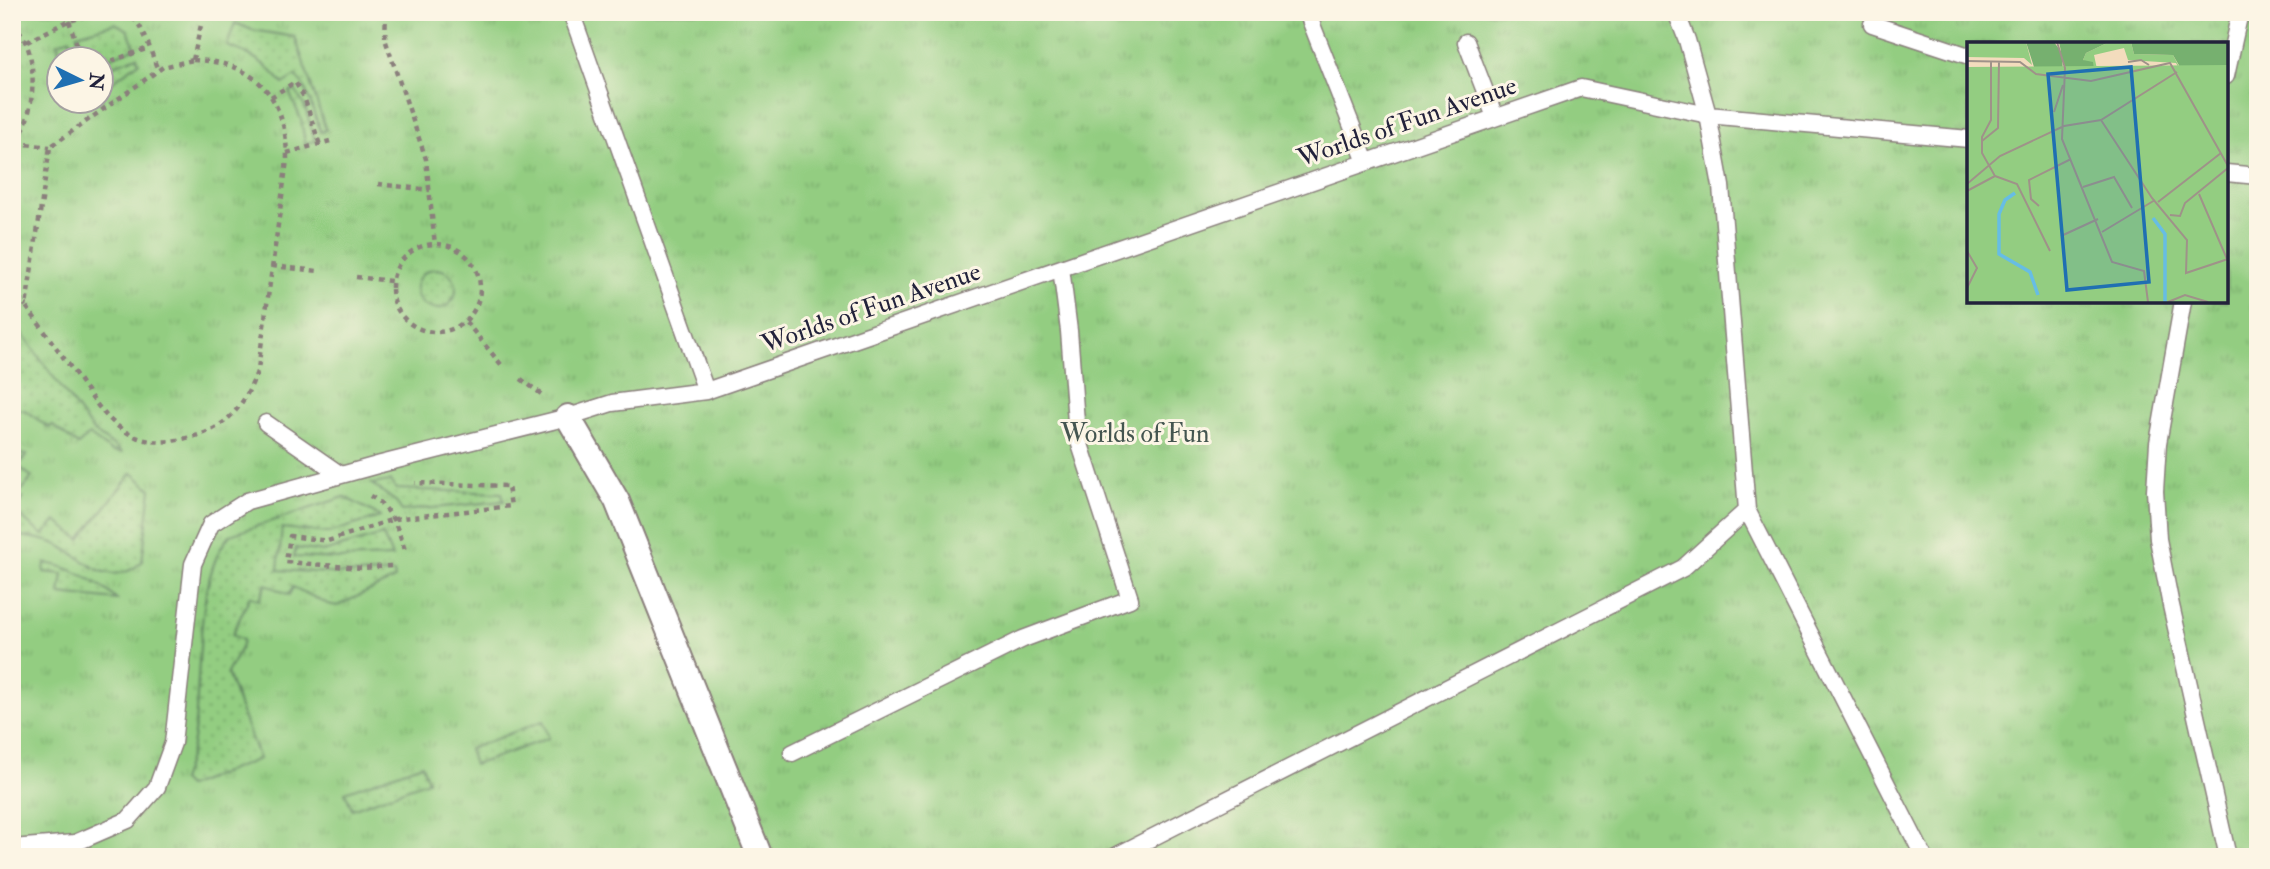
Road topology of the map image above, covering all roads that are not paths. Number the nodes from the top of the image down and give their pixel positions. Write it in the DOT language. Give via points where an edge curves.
graph roads {
  1 [pos="571,12"];
  2 [pos="1307,12"];
  3 [pos="1676,12"];
  4 [pos="2240,12"];
  5 [pos="1872,24"];
  6 [pos="1466,42"];
  7 [pos="1967,55"];
  8 [pos="2228,67"];
  9 [pos="1708,115"];
  10 [pos="1495,117"];
  11 [pos="1967,138"];
  12 [pos="1366,162"];
  13 [pos="2228,173"];
  14 [pos="2258,176"];
  15 [pos="1061,268"];
  16 [pos="2183,303"];
  17 [pos="706,391"];
  18 [pos="568,417"];
  19 [pos="266,423"];
  20 [pos="341,475"];
  21 [pos="1747,510"];
  22 [pos="792,752"];
  23 [pos="12,848"];
  24 [pos="760,857"];
  25 [pos="1114,857"];
  26 [pos="1924,857"];
  27 [pos="2228,857"];
  1 -- 17 [label="lane"];
  2 -- 12 [label="lane"];
  3 -- 9 [label="lane"];
  4 -- 8 [label="lane"];
  5 -- 7 [label="lane"];
  6 -- 10 [label="lane"];
  9 -- 10 [label="lane, Worlds of Fun Avenue" via="1581,88"];
  9 -- 11 [label="lane, Worlds of Fun Avenue"];
  9 -- 21 [label="lane" via="1721,186"];
  10 -- 12 [label="lane, Worlds of Fun Avenue"];
  12 -- 15 [label="lane, Worlds of Fun Avenue"];
  13 -- 14 [label="lane"];
  15 -- 17 [label="lane, Worlds of Fun Avenue"];
  15 -- 22 [label="lane" via="1077,435 1130,599 1023,639"];
  16 -- 27 [label="lane" via="2158,443 2158,539"];
  17 -- 18 [label="lane, Worlds of Fun Avenue" via="611,403"];
  18 -- 20 [label="lane, Worlds of Fun Avenue"];
  18 -- 24 [label="street" via="617,501"];
  19 -- 20 [label="lane"];
  20 -- 23 [label="lane, Worlds of Fun Avenue" via="247,501 211,524 193,564 173,743 157,787 128,820 75,843"];
  21 -- 25 [label="lane" via="1683,568"];
  21 -- 26 [label="lane"];
}
